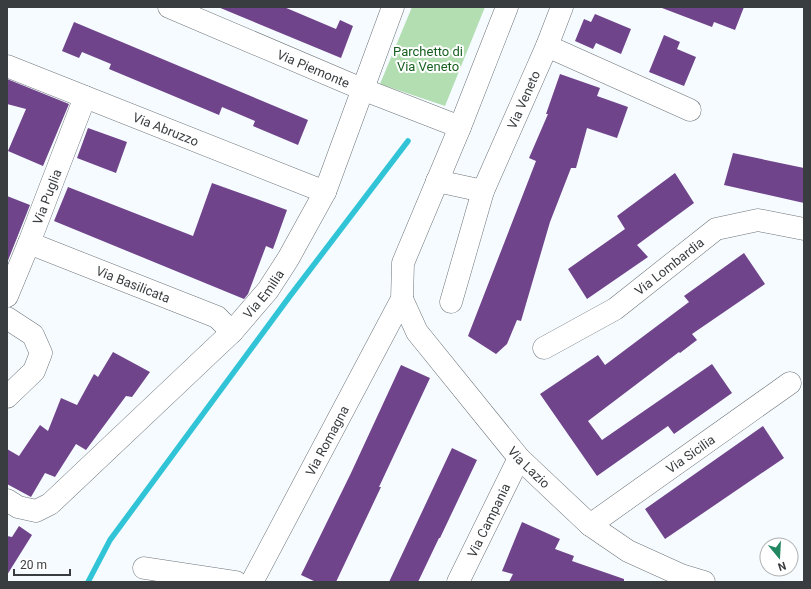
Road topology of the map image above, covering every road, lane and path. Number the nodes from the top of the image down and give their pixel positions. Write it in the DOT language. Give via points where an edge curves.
graph roads {
  1 [pos="169,7"];
  2 [pos="393,7"];
  3 [pos="507,7"];
  4 [pos="562,7"];
  5 [pos="547,46"];
  6 [pos="7,66"];
  7 [pos="362,89"];
  8 [pos="85,97"];
  9 [pos="690,110"];
  10 [pos="460,127"];
  11 [pos="437,181"];
  12 [pos="483,191"];
  13 [pos="325,192"];
  14 [pos="804,229"];
  15 [pos="29,243"];
  16 [pos="7,296"];
  17 [pos="402,299"];
  18 [pos="451,302"];
  19 [pos="7,318"];
  20 [pos="232,332"];
  21 [pos="544,348"];
  22 [pos="790,383"];
  23 [pos="7,397"];
  24 [pos="519,458"];
  25 [pos="7,500"];
  26 [pos="590,525"];
  27 [pos="144,568"];
  28 [pos="236,582"];
  29 [pos="252,582"];
  30 [pos="458,582"];
  31 [pos="704,582"];
  1 -- 7 [label="street, Via Piemonte"];
  2 -- 7 [label="street, Via Emilia"];
  3 -- 10 [label="street"];
  4 -- 5 [label="street, Via Veneto"];
  5 -- 9 [label="street"];
  5 -- 12 [label="street, Via Veneto"];
  6 -- 8 [label="street, Via Abruzzo"];
  7 -- 10 [label="street, Via Piemonte"];
  7 -- 13 [label="street, Via Emilia"];
  8 -- 13 [label="street, Via Abruzzo"];
  8 -- 15 [label="street, Via Puglia"];
  10 -- 11 [label="street"];
  11 -- 12 [label="street"];
  11 -- 17 [label="street" via="403,263"];
  12 -- 18 [label="street, Via Veneto"];
  13 -- 20 [label="street, Via Emilia" via="268,290"];
  14 -- 21 [label="street, Via Lombardia" via="758,220 716,229 615,309"];
  15 -- 16 [label="street, Via Puglia"];
  15 -- 20 [label="street, Via Basilicata" via="217,317"];
  17 -- 24 [label="street, Via Lazio" via="416,332"];
  17 -- 29 [label="street, Via Romagna"];
  19 -- 23 [label="street" via="33,335 41,352 34,371"];
  20 -- 25 [label="street, Via Emilia" via="50,504 36,511 18,507"];
  22 -- 26 [label="street, Via Sicilia"];
  24 -- 26 [label="street, Via Lazio"];
  24 -- 30 [label="street, Via Campania"];
  26 -- 31 [label="street, Via Lazio" via="628,551 681,575"];
  27 -- 28 [label="street"];
}
